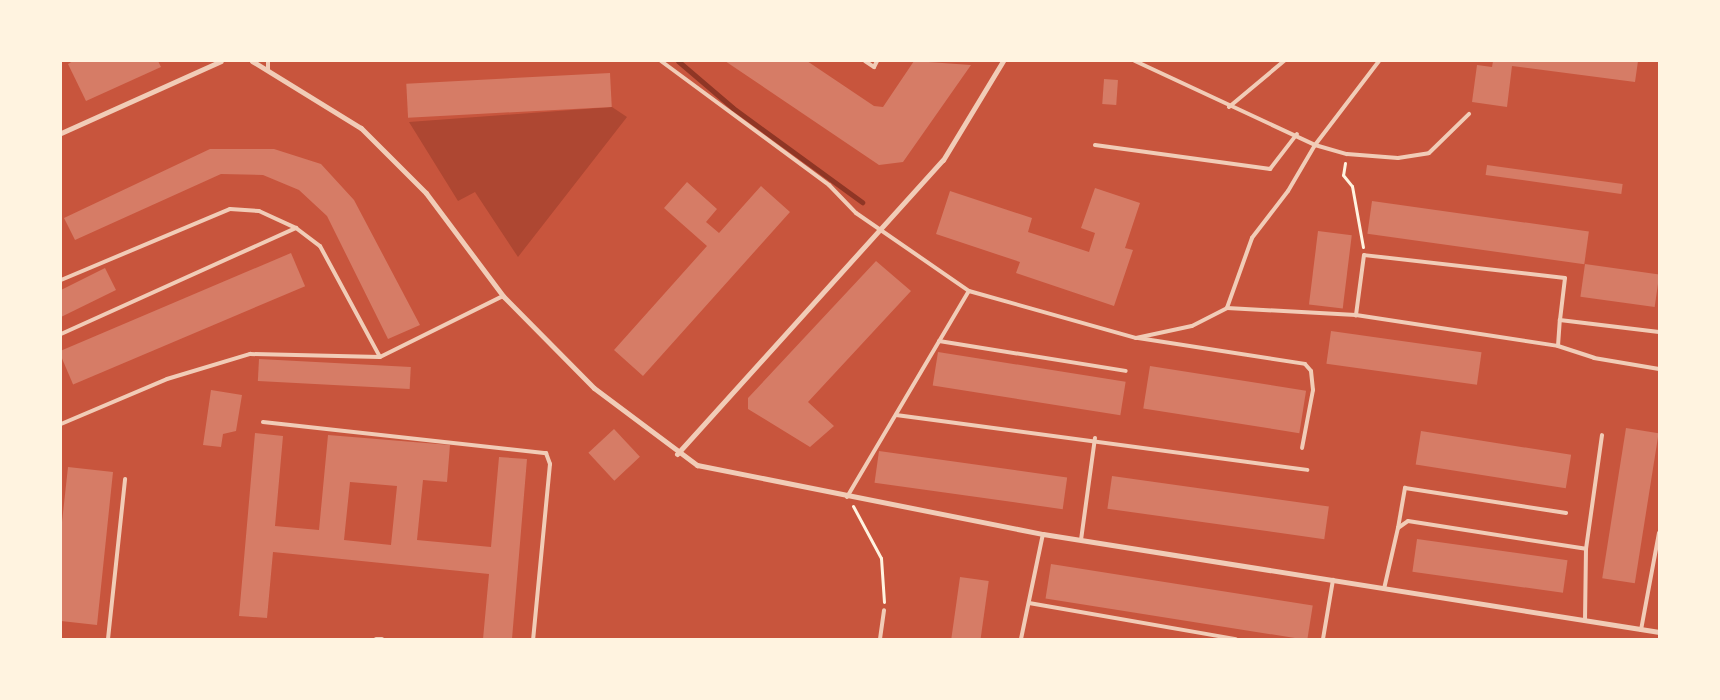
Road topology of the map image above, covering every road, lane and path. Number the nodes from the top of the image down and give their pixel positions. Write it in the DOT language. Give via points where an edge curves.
graph roads {
  1 [pos="221,61"];
  2 [pos="252,61"];
  3 [pos="268,61"];
  4 [pos="662,61"];
  5 [pos="865,61"];
  6 [pos="877,61"];
  7 [pos="1002,61"];
  8 [pos="1134,61"];
  9 [pos="1284,61"];
  10 [pos="1379,61"];
  11 [pos="268,70"];
  12 [pos="1229,107"];
  13 [pos="1469,114"];
  14 [pos="61,133"];
  15 [pos="1297,134"];
  16 [pos="1095,145"];
  17 [pos="1315,145"];
  18 [pos="1347,154"];
  19 [pos="296,228"];
  20 [pos="880,231"];
  21 [pos="1364,255"];
  22 [pos="61,280"];
  23 [pos="969,291"];
  24 [pos="503,296"];
  25 [pos="1227,308"];
  26 [pos="1356,315"];
  27 [pos="1560,320"];
  28 [pos="1659,332"];
  29 [pos="61,334"];
  30 [pos="1136,338"];
  31 [pos="939,341"];
  32 [pos="1558,346"];
  33 [pos="380,357"];
  34 [pos="1659,369"];
  35 [pos="1126,371"];
  36 [pos="896,415"];
  37 [pos="263,422"];
  38 [pos="61,424"];
  39 [pos="1602,435"];
  40 [pos="1095,438"];
  41 [pos="1302,448"];
  42 [pos="678,454"];
  43 [pos="1307,470"];
  44 [pos="125,479"];
  45 [pos="847,497"];
  46 [pos="1566,513"];
  47 [pos="1398,528"];
  48 [pos="1659,532"];
  49 [pos="1043,534"];
  50 [pos="1081,540"];
  51 [pos="1586,549"];
  52 [pos="1333,580"];
  53 [pos="1384,589"];
  54 [pos="1029,603"];
  55 [pos="884,610"];
  56 [pos="1585,621"];
  57 [pos="1641,630"];
  58 [pos="1659,632"];
  59 [pos="108,639"];
  60 [pos="376,639"];
  61 [pos="382,639"];
  62 [pos="533,639"];
  63 [pos="880,639"];
  64 [pos="1022,639"];
  65 [pos="1236,639"];
  66 [pos="1323,639"];
  1 -- 14 [label="street"];
  2 -- 11 [label="street"];
  3 -- 11 [label="lane"];
  4 -- 20 [label="lane" via="829,185"];
  5 -- 6 [label="lane" via="874,67"];
  7 -- 20 [label="street" via="943,160"];
  8 -- 12 [label="lane"];
  9 -- 12 [label="lane"];
  10 -- 17 [label="lane"];
  11 -- 24 [label="street" via="360,128 426,193"];
  12 -- 15 [label="lane"];
  13 -- 18 [label="lane" via="1429,153 1398,158"];
  15 -- 16 [label="lane" via="1270,169"];
  15 -- 17 [label="lane"];
  17 -- 18 [label="lane"];
  17 -- 25 [label="lane" via="1288,192 1252,238"];
  18 -- 21 [label="path" via="1343,175 1352,186"];
  19 -- 22 [label="lane" via="259,211 230,209"];
  19 -- 29 [label="lane"];
  19 -- 33 [label="lane" via="320,246"];
  20 -- 23 [label="lane"];
  20 -- 42 [label="street"];
  21 -- 26 [label="lane"];
  21 -- 27 [label="lane" via="1565,278"];
  23 -- 30 [label="lane"];
  23 -- 31 [label="lane"];
  24 -- 33 [label="lane"];
  24 -- 42 [label="street" via="594,388"];
  25 -- 26 [label="lane"];
  25 -- 30 [label="lane" via="1192,326"];
  26 -- 32 [label="lane"];
  27 -- 28 [label="lane"];
  27 -- 32 [label="lane"];
  30 -- 41 [label="lane" via="1304,364 1311,371 1314,390"];
  31 -- 35 [label="lane"];
  31 -- 36 [label="lane"];
  32 -- 34 [label="lane" via="1594,358"];
  33 -- 38 [label="lane" via="250,354 167,379"];
  36 -- 40 [label="lane"];
  36 -- 45 [label="lane"];
  37 -- 62 [label="lane" via="546,453 550,464"];
  39 -- 51 [label="lane"];
  40 -- 43 [label="lane"];
  40 -- 50 [label="lane"];
  42 -- 45 [label="street" via="717,471"];
  44 -- 59 [label="lane"];
  45 -- 49 [label="street"];
  45 -- 55 [label="path" via="881,558"];
  46 -- 47 [label="lane" via="1405,488"];
  47 -- 51 [label="lane" via="1408,521"];
  47 -- 53 [label="lane"];
  48 -- 57 [label="lane"];
  49 -- 50 [label="street"];
  49 -- 54 [label="lane"];
  50 -- 52 [label="street"];
  51 -- 56 [label="lane"];
  52 -- 53 [label="street"];
  52 -- 66 [label="lane"];
  53 -- 56 [label="street"];
  54 -- 64 [label="lane"];
  54 -- 65 [label="lane"];
  55 -- 63 [label="lane"];
  56 -- 57 [label="street"];
  57 -- 58 [label="street"];
  60 -- 61 [label="lane"];
}
